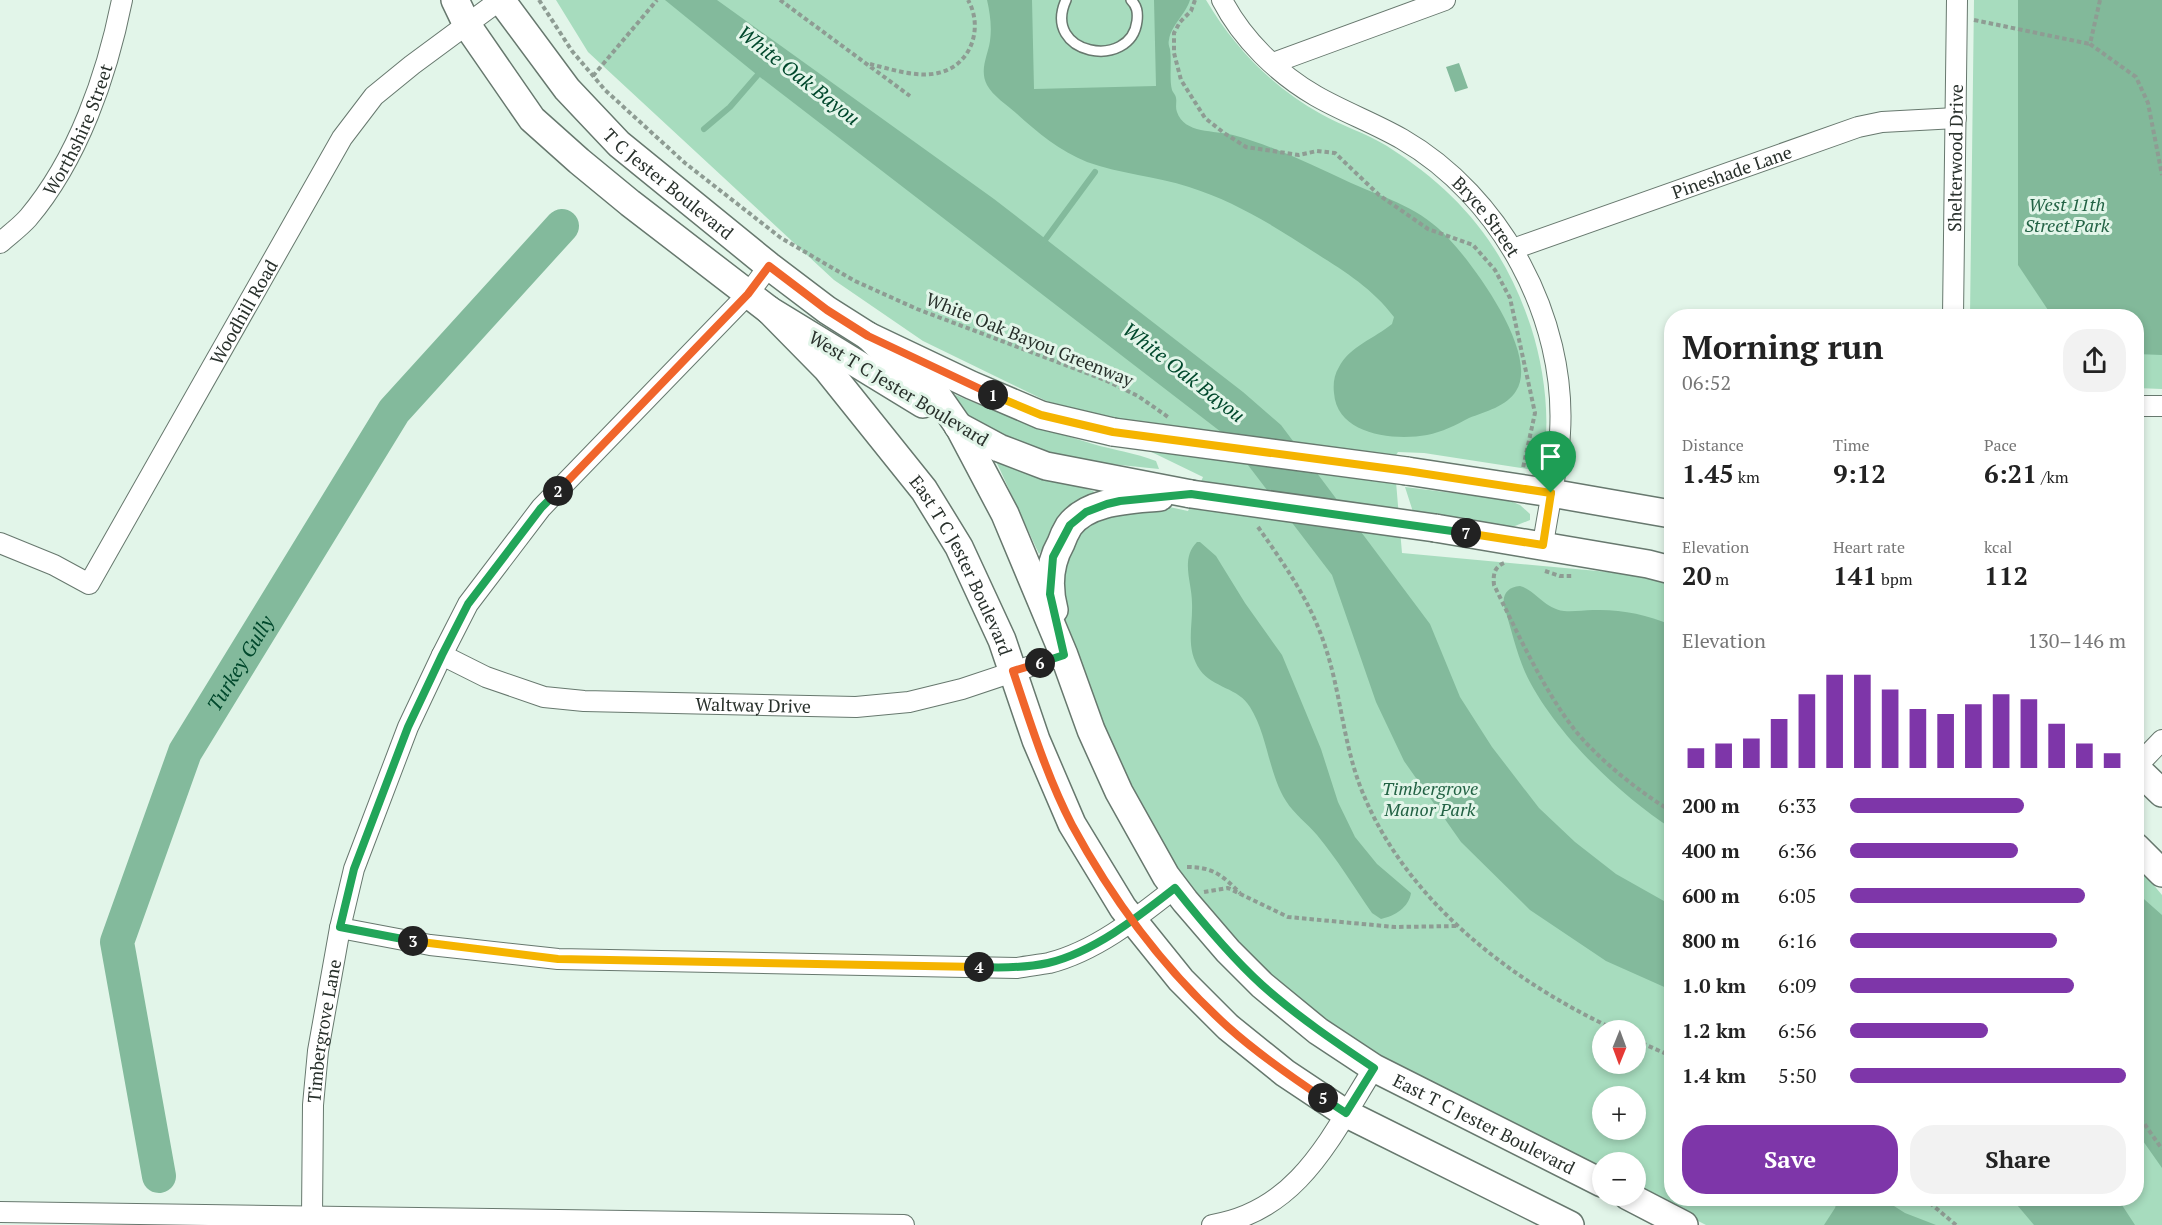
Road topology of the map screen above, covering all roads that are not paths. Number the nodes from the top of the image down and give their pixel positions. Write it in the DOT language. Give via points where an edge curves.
graph roads {
  1 [pos="122,0"];
  2 [pos="455,0"];
  3 [pos="501,0"];
  4 [pos="1066,0"];
  5 [pos="1131,0"];
  6 [pos="1222,0"];
  7 [pos="1445,0"];
  8 [pos="1958,0"];
  9 [pos="467,25"];
  10 [pos="1273,63"];
  11 [pos="1956,118"];
  12 [pos="0,243"];
  13 [pos="1513,249"];
  14 [pos="769,266"];
  15 [pos="759,302"];
  16 [pos="1953,309"];
  17 [pos="868,336"];
  18 [pos="2144,406"];
  19 [pos="2162,406"];
  20 [pos="959,427"];
  21 [pos="1551,493"];
  22 [pos="1191,494"];
  23 [pos="1664,513"];
  24 [pos="0,543"];
  25 [pos="1542,558"];
  26 [pos="1664,568"];
  27 [pos="442,655"];
  28 [pos="1064,655"];
  29 [pos="1013,671"];
  30 [pos="2162,740"];
  31 [pos="2144,759"];
  32 [pos="2144,776"];
  33 [pos="2162,793"];
  34 [pos="2144,855"];
  35 [pos="2162,873"];
  36 [pos="1185,883"];
  37 [pos="1133,921"];
  38 [pos="340,927"];
  39 [pos="1374,1068"];
  40 [pos="1346,1113"];
  41 [pos="1592,1178"];
  42 [pos="1646,1205"];
  43 [pos="0,1212"];
  44 [pos="312,1216"];
  45 [pos="904,1225"];
  46 [pos="1212,1225"];
  47 [pos="1570,1225"];
  48 [pos="1684,1225"];
  1 -- 12 [label="street, Worthshire Street" via="102,79 75,144 27,219"];
  2 -- 9 [label="main road, T C Jester Boulevard"];
  3 -- 9 [label="street, Woodhill Road"];
  3 -- 14 [label="main road, T C Jester Boulevard" via="567,89 619,144"];
  4 -- 5 [label="lane" via="1064,27 1069,38 1083,49 1103,51 1124,44 1134,33 1138,15"];
  6 -- 10 [label="street, Bryce Street" via="1239,28"];
  7 -- 10 [label="street"];
  8 -- 11 [label="street, Shelterwood Drive"];
  9 -- 15 [label="main road, T C Jester Boulevard" via="532,119 621,196"];
  9 -- 24 [label="street, Woodhill Road" via="374,96 342,138 89,584"];
  10 -- 13 [label="street, Bryce Street" via="1316,96 1403,139 1440,165 1480,206"];
  11 -- 13 [label="street, Pineshade Lane" via="1858,127"];
  11 -- 16 [label="street, Shelterwood Drive"];
  13 -- 21 [label="street, Bryce Street" via="1541,308 1553,352 1560,433"];
  14 -- 15 [label="street, Timbergrove Lane"];
  14 -- 17 [label="main road, T C Jester Boulevard"];
  15 -- 20 [label="main road, West T C Jester Boulevard"];
  15 -- 27 [label="street, Timbergrove Lane" via="541,508 468,604"];
  15 -- 29 [label="main road, East T C Jester Boulevard" via="827,369 924,490 959,547"];
  17 -- 20 [label="main road, East T C Jester Boulevard" via="912,378 934,391"];
  17 -- 21 [label="main road, West T C Jester Boulevard, bridge" via="1041,415 1113,432"];
  18 -- 19 [label="street"];
  20 -- 22 [label="main road, West T C Jester Boulevard" via="1046,466"];
  20 -- 28 [label="main road, East T C Jester Boulevard" via="1005,514"];
  21 -- 23 [label="main road, West T C Jester Boulevard"];
  21 -- 25 [label="street, Bryce Street"];
  22 -- 25 [label="main road, West T C Jester Boulevard, bridge" via="1435,528"];
  22 -- 28 [label="main road" via="1120,501 1095,508 1070,525 1053,557 1050,594"];
  25 -- 26 [label="main road, West T C Jester Boulevard"];
  27 -- 29 [label="street, Waltway Drive" via="486,677 544,697 620,702 856,708 909,702"];
  27 -- 38 [label="street, Timbergrove Lane" via="408,727 357,859"];
  28 -- 29 [label="street, Waltway Drive"];
  28 -- 36 [label="main road, East T C Jester Boulevard" via="1119,792"];
  29 -- 37 [label="main road, East T C Jester Boulevard" via="1036,740 1072,824"];
  30 -- 31 [label="street"];
  32 -- 33 [label="main road"];
  34 -- 35 [label="main road"];
  36 -- 37 [label="street"];
  36 -- 39 [label="main road, East T C Jester Boulevard" via="1228,951 1262,985 1318,1031"];
  37 -- 38 [label="street" via="1096,944 1050,963 1017,968 558,959 430,945"];
  37 -- 40 [label="main road, East T C Jester Boulevard" via="1228,1027 1285,1073"];
  38 -- 44 [label="street, Timbergrove Lane" via="318,1051 313,1105"];
  39 -- 40 [label="street"];
  39 -- 41 [label="main road, East T C Jester Boulevard"];
  40 -- 46 [label="street" via="1301,1179 1280,1197 1255,1212"];
  40 -- 47 [label="main road, East T C Jester Boulevard"];
  42 -- 48 [label="main road"];
  43 -- 44 [label="street"];
  44 -- 45 [label="street"];
}
